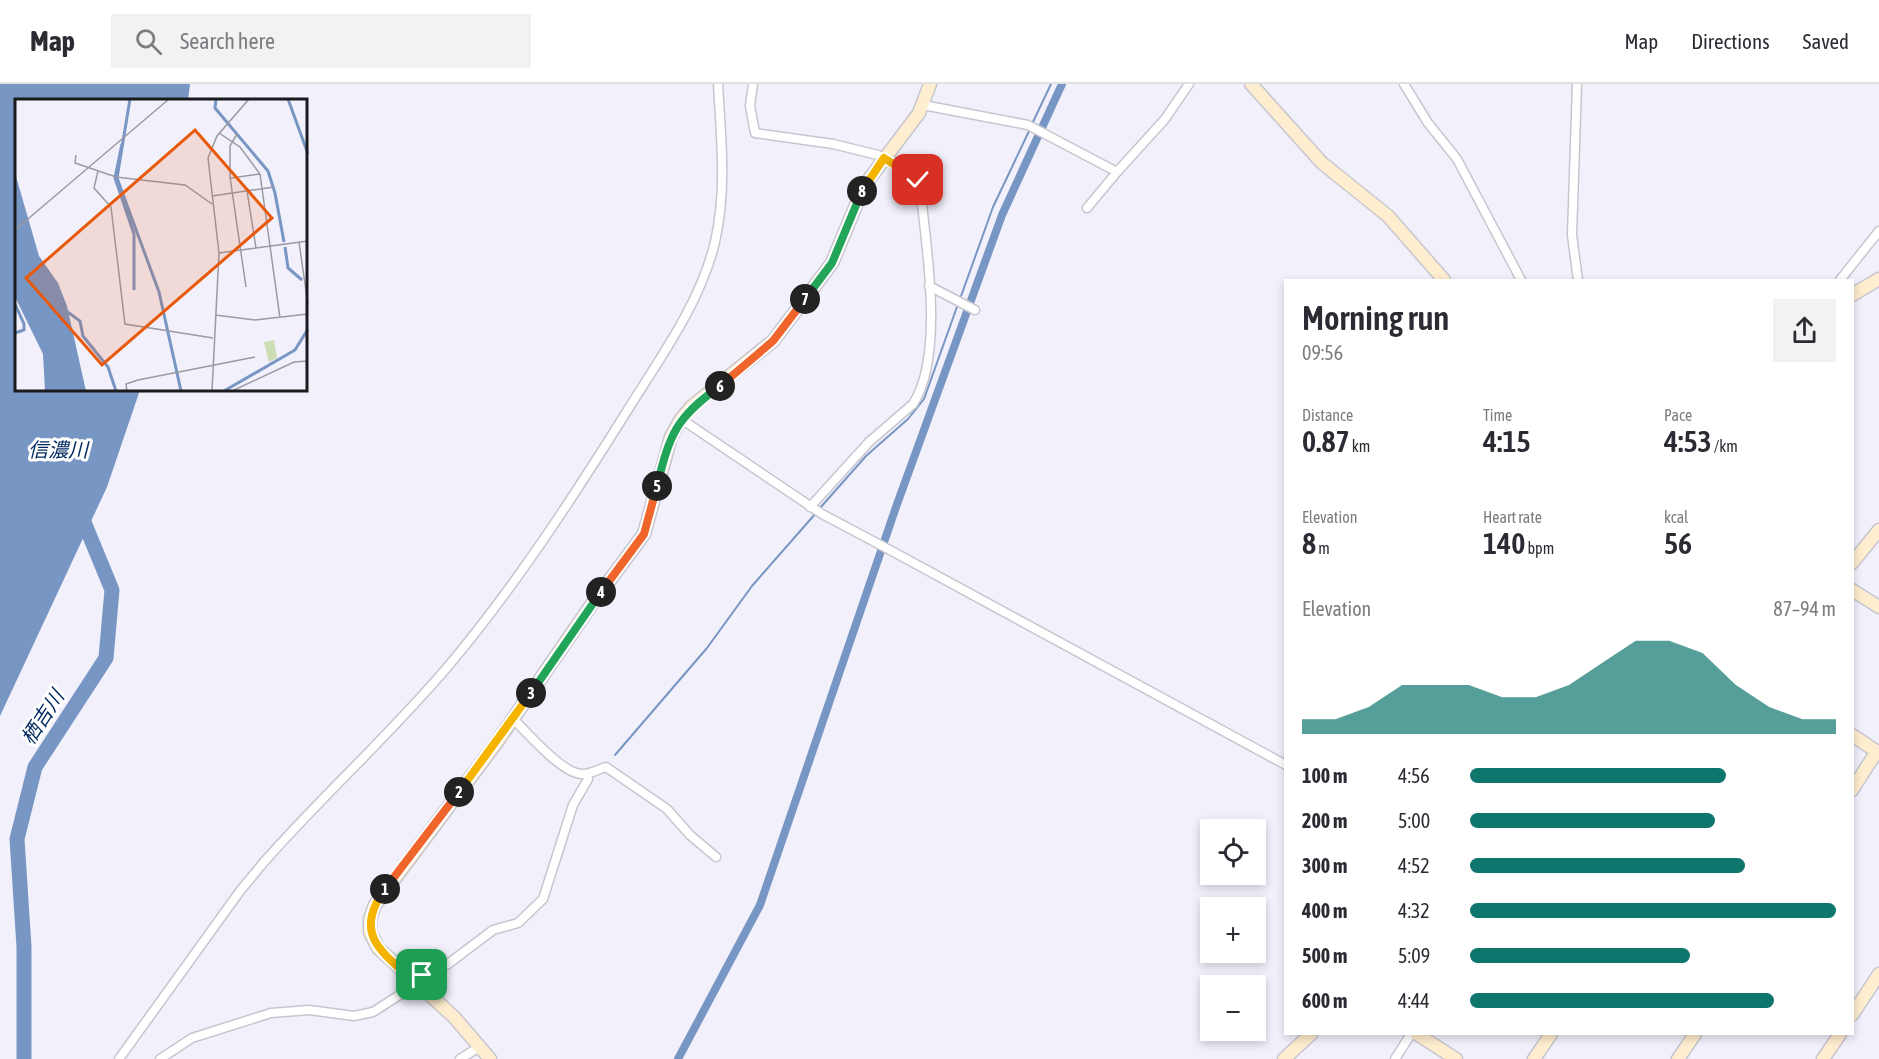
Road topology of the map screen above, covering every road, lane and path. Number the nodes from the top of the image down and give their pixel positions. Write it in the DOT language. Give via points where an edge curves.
graph roads {
  1 [pos="718,84"];
  2 [pos="753,84"];
  3 [pos="930,84"];
  4 [pos="1189,84"];
  5 [pos="1251,84"];
  6 [pos="1404,84"];
  7 [pos="1577,84"];
  8 [pos="923,105"];
  9 [pos="884,158"];
  10 [pos="1117,172"];
  11 [pos="1087,208"];
  12 [pos="1879,231"];
  13 [pos="1443,279"];
  14 [pos="1520,279"];
  15 [pos="1578,279"];
  16 [pos="1843,279"];
  17 [pos="1879,279"];
  18 [pos="929,286"];
  19 [pos="1854,294"];
  20 [pos="975,310"];
  21 [pos="681,418"];
  22 [pos="810,507"];
  23 [pos="1879,530"];
  24 [pos="1854,561"];
  25 [pos="1854,591"];
  26 [pos="1879,607"];
  27 [pos="513,719"];
  28 [pos="1854,736"];
  29 [pos="1878,752"];
  30 [pos="1284,764"];
  31 [pos="587,774"];
  32 [pos="1854,787"];
  33 [pos="716,857"];
  34 [pos="1879,974"];
  35 [pos="413,980"];
  36 [pos="1854,1012"];
  37 [pos="1310,1035"];
  38 [pos="1410,1035"];
  39 [pos="1419,1035"];
  40 [pos="1550,1035"];
  41 [pos="1694,1035"];
  42 [pos="1839,1035"];
  43 [pos="481,1046"];
  44 [pos="119,1059"];
  45 [pos="160,1059"];
  46 [pos="460,1059"];
  47 [pos="490,1059"];
  48 [pos="1284,1059"];
  49 [pos="1395,1059"];
  50 [pos="1456,1059"];
  51 [pos="1534,1059"];
  52 [pos="1678,1059"];
  53 [pos="1823,1059"];
  1 -- 44 [label="street" via="724,165 718,226 700,285 670,343 531,559 486,619 424,693 264,862"];
  2 -- 9 [label="street" via="750,106 755,133 833,144"];
  3 -- 8 [label="street"];
  4 -- 10 [label="street" via="1165,119"];
  5 -- 13 [label="street" via="1322,163 1388,216"];
  6 -- 14 [label="street" via="1457,159"];
  7 -- 15 [label="street" via="1572,235"];
  8 -- 9 [label="street"];
  8 -- 10 [label="street" via="1028,125"];
  9 -- 18 [label="street" via="918,180"];
  9 -- 21 [label="street" via="864,186 832,263 773,341"];
  10 -- 11 [label="street"];
  12 -- 16 [label="street"];
  17 -- 19 [label="street"];
  18 -- 20 [label="street"];
  18 -- 22 [label="street" via="929,365 918,396 869,442"];
  21 -- 22 [label="street"];
  21 -- 27 [label="street" via="666,451 644,534"];
  22 -- 30 [label="street"];
  23 -- 24 [label="street"];
  25 -- 26 [label="street"];
  27 -- 31 [label="street" via="558,761 573,772"];
  27 -- 35 [label="street" via="375,905 370,919 373,940"];
  28 -- 29 [label="street"];
  29 -- 32 [label="street"];
  31 -- 33 [label="street" via="606,767 667,809"];
  31 -- 35 [label="street" via="543,899 535,909 518,923 493,930 448,964"];
  34 -- 36 [label="street"];
  35 -- 43 [label="street"];
  35 -- 45 [label="street" via="388,1003 365,1015 309,1010 271,1013 192,1038"];
  37 -- 48 [label="street"];
  38 -- 49 [label="street"];
  39 -- 50 [label="street"];
  40 -- 51 [label="street"];
  41 -- 52 [label="street"];
  42 -- 53 [label="street"];
  43 -- 46 [label="street"];
  43 -- 47 [label="street"];
}
